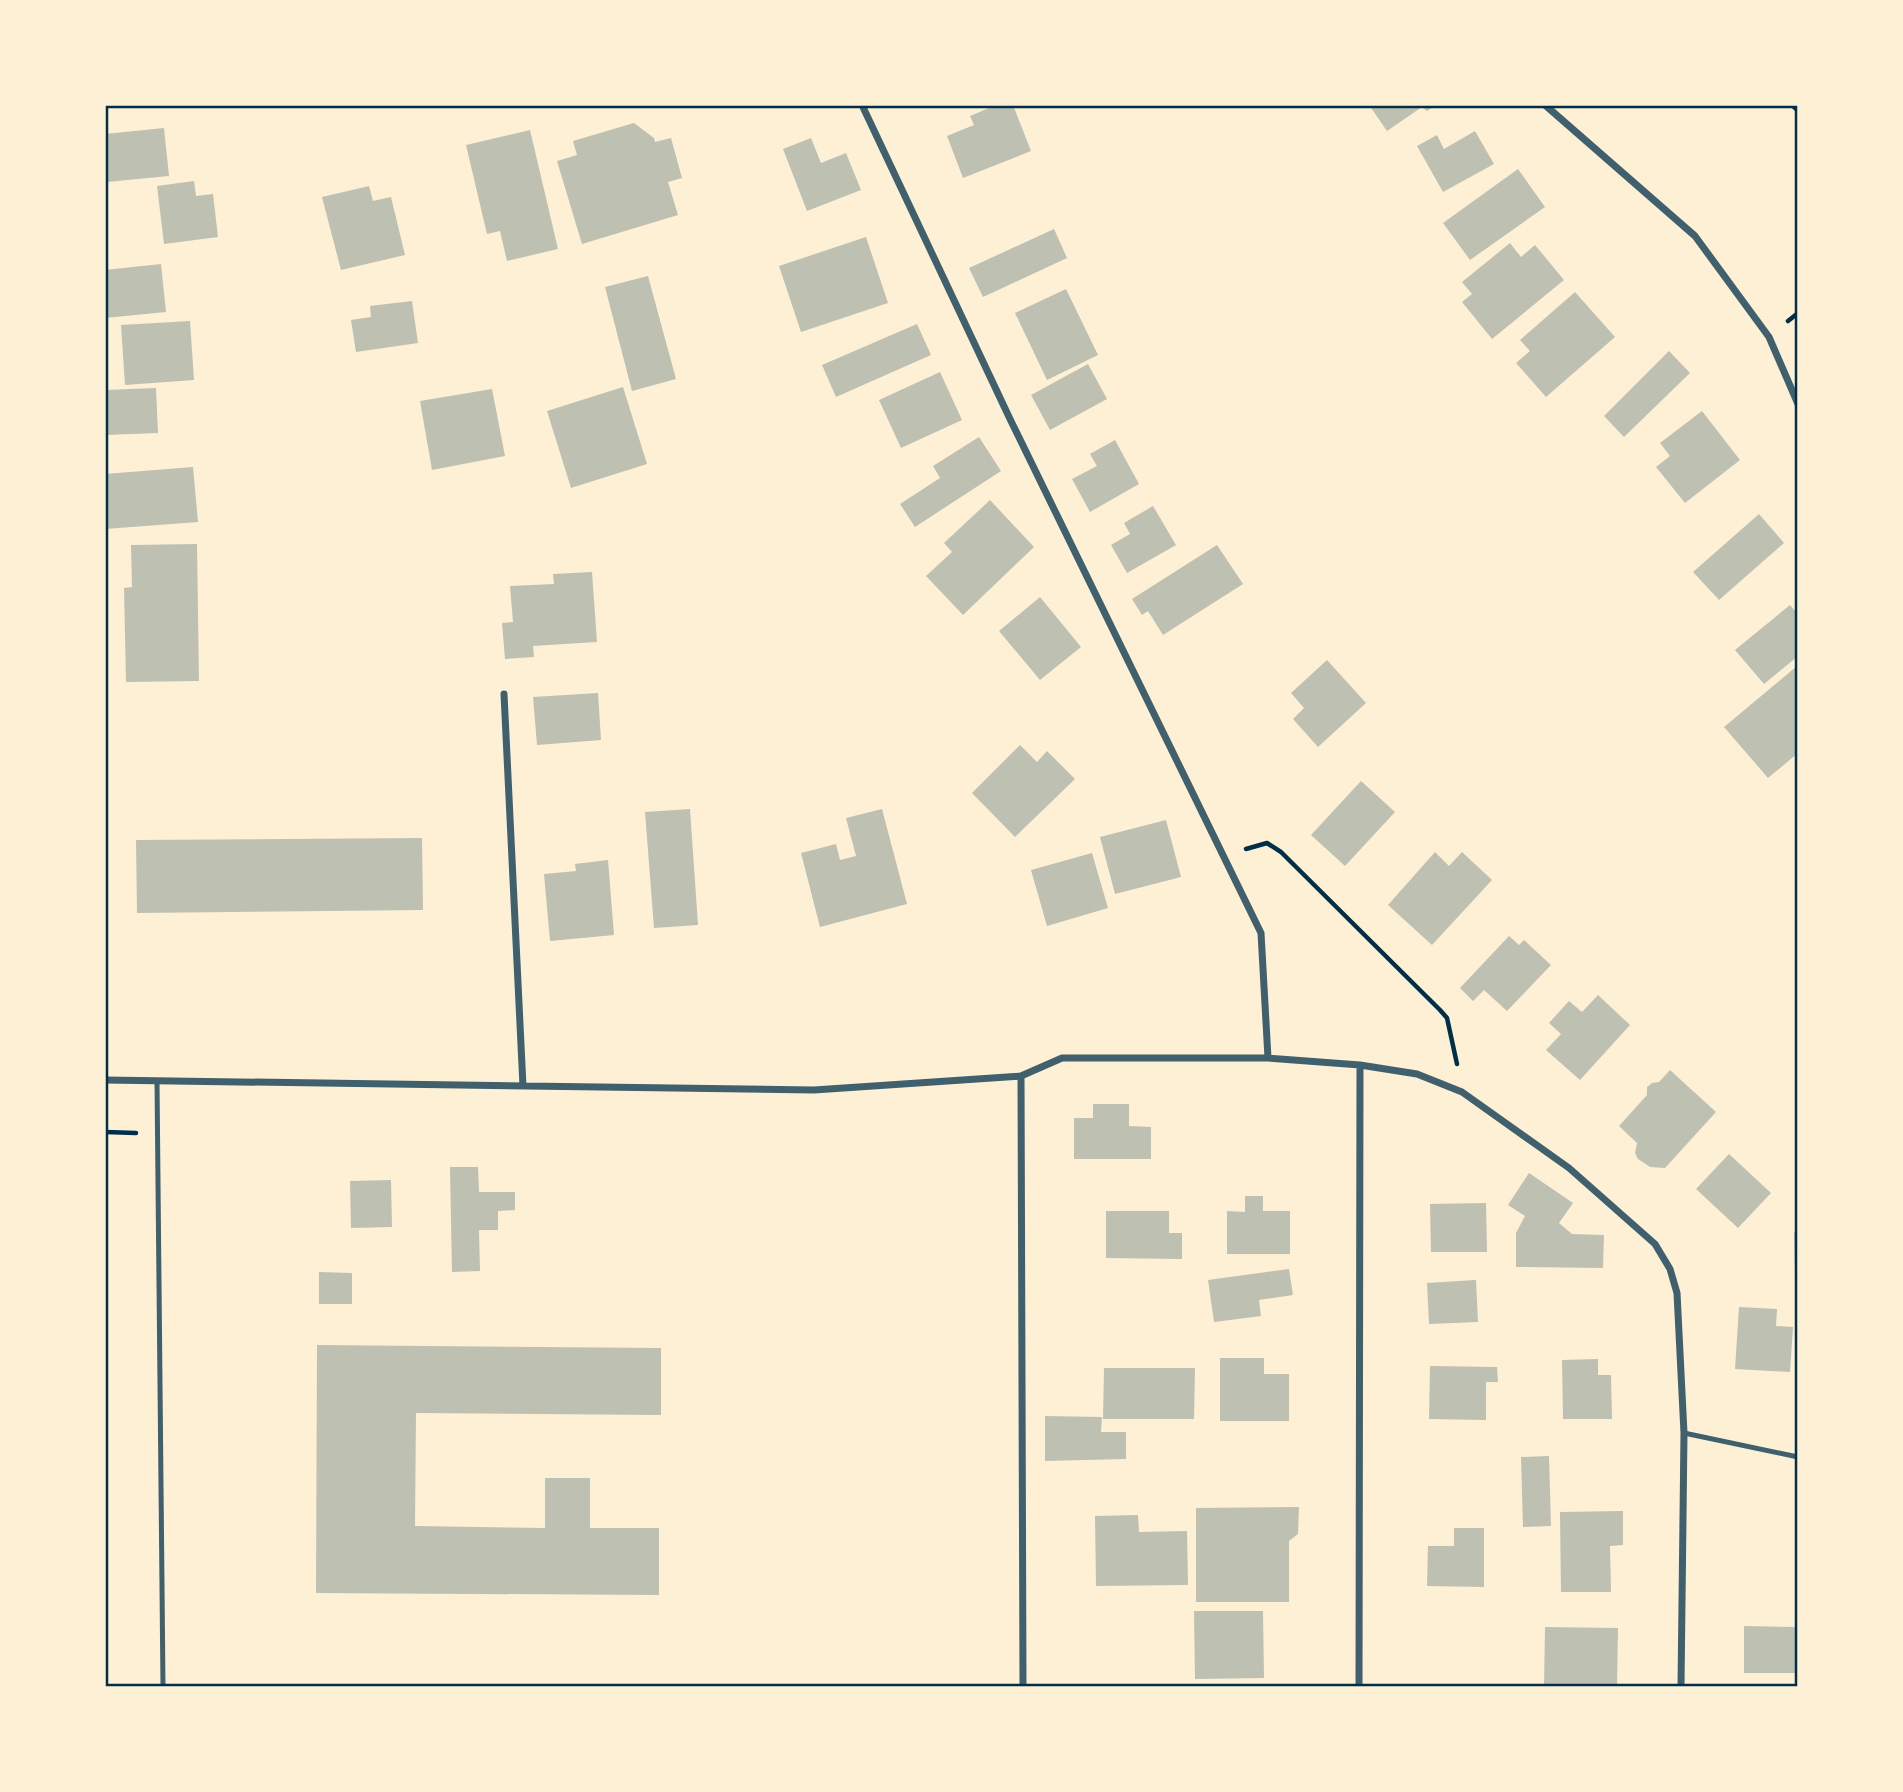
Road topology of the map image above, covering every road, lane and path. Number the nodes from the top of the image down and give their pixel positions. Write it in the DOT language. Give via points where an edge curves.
graph roads {
  1 [pos="862,105"];
  2 [pos="1545,105"];
  3 [pos="1792,105"];
  4 [pos="1798,111"];
  5 [pos="1798,404"];
  6 [pos="504,694"];
  7 [pos="1225,860"];
  8 [pos="1268,1058"];
  9 [pos="1360,1065"];
  10 [pos="1021,1076"];
  11 [pos="105,1080"];
  12 [pos="158,1081"];
  13 [pos="523,1086"];
  14 [pos="1462,1092"];
  15 [pos="1684,1433"];
  16 [pos="1798,1457"];
  17 [pos="163,1687"];
  18 [pos="1023,1687"];
  19 [pos="1359,1687"];
  20 [pos="1681,1687"];
  1 -- 7 [label="street"];
  2 -- 5 [label="street" via="1695,236 1769,337"];
  3 -- 4 [label="path"];
  6 -- 13 [label="street"];
  7 -- 8 [label="street" via="1261,933"];
  7 -- 14 [label="path" via="1251,846 1267,844 1281,852 1447,1018"];
  8 -- 9 [label="street"];
  8 -- 10 [label="street" via="1062,1058"];
  9 -- 14 [label="street" via="1417,1074"];
  9 -- 19 [label="street"];
  10 -- 13 [label="street" via="814,1090"];
  10 -- 18 [label="street"];
  11 -- 12 [label="street"];
  12 -- 13 [label="street"];
  12 -- 17 [label="lane"];
  14 -- 15 [label="street" via="1570,1168 1656,1244 1670,1269 1676,1293"];
  15 -- 16 [label="lane"];
  15 -- 20 [label="street"];
}
